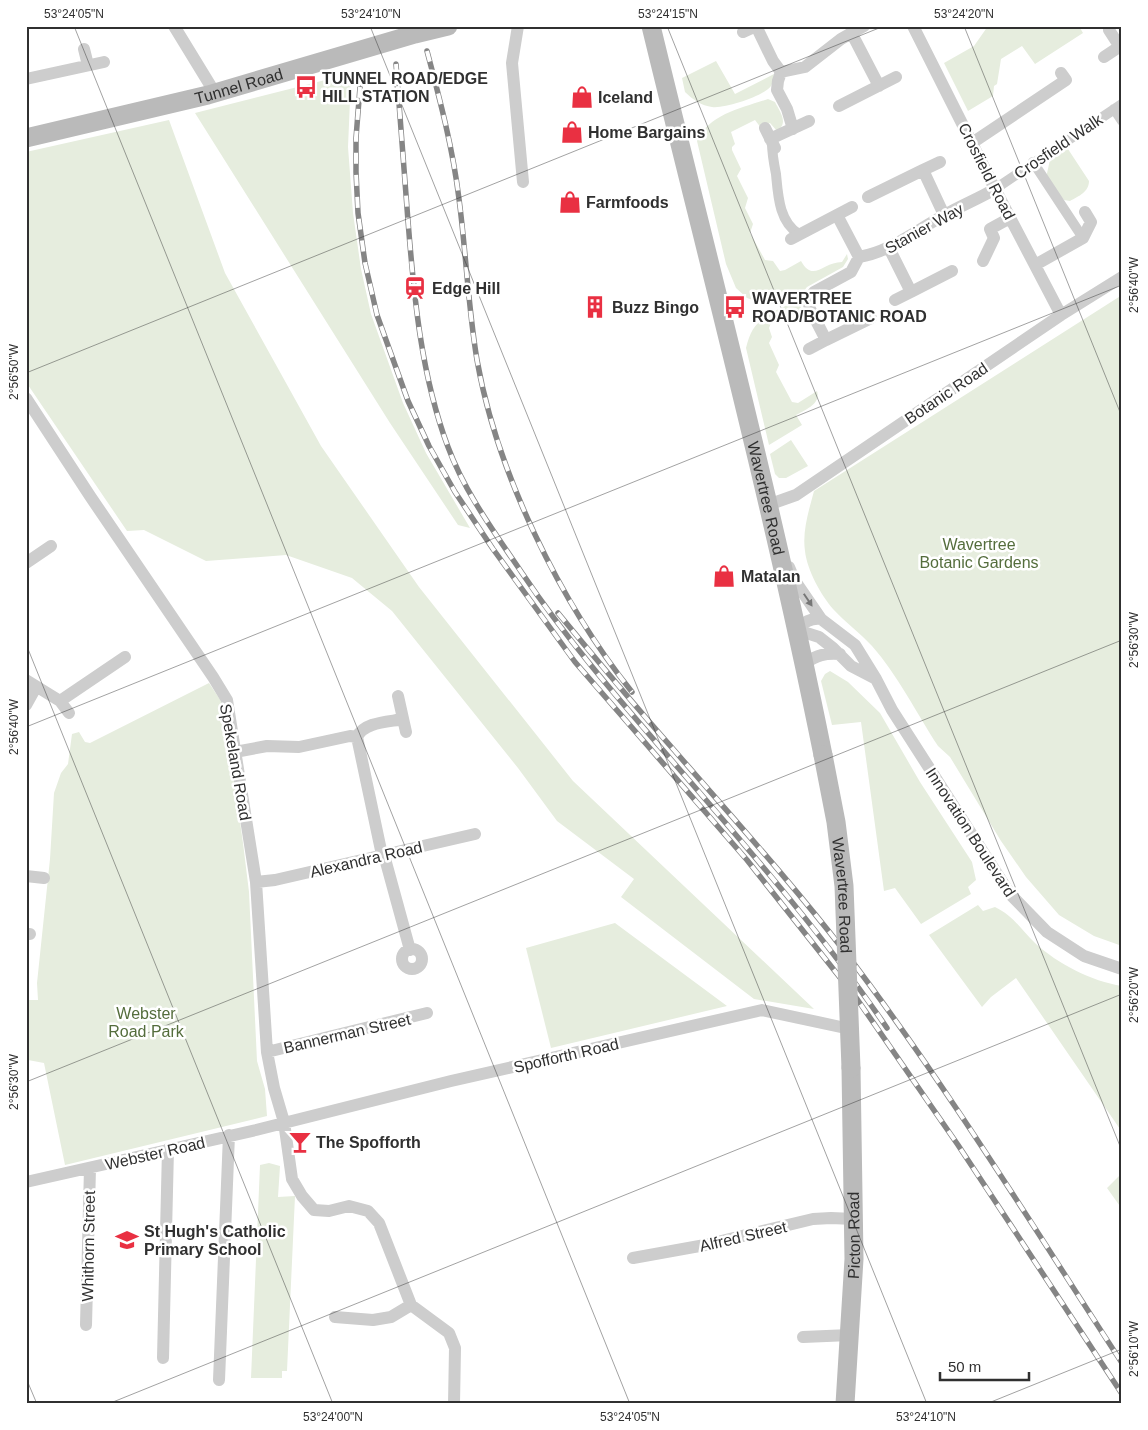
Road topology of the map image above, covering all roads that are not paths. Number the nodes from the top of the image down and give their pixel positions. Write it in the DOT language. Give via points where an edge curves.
graph roads {
  1 [pos="174,26"];
  2 [pos="448,26"];
  3 [pos="518,26"];
  4 [pos="650,26"];
  5 [pos="864,26"];
  6 [pos="913,26"];
  7 [pos="1109,30"];
  8 [pos="743,32"];
  9 [pos="852,32"];
  10 [pos="1121,46"];
  11 [pos="84,49"];
  12 [pos="1104,57"];
  13 [pos="104,62"];
  14 [pos="88,65"];
  15 [pos="781,72"];
  16 [pos="1062,73"];
  17 [pos="896,77"];
  18 [pos="26,79"];
  19 [pos="879,86"];
  20 [pos="212,94"];
  21 [pos="839,106"];
  22 [pos="1118,106"];
  23 [pos="809,121"];
  24 [pos="1122,121"];
  25 [pos="793,129"];
  26 [pos="26,138"];
  27 [pos="770,140"];
  28 [pos="972,143"];
  29 [pos="940,162"];
  30 [pos="1033,162"];
  31 [pos="923,170"];
  32 [pos="523,182"];
  33 [pos="995,189"];
  34 [pos="868,197"];
  35 [pos="852,207"];
  36 [pos="1085,212"];
  37 [pos="837,215"];
  38 [pos="944,215"];
  39 [pos="1010,218"];
  40 [pos="795,236"];
  41 [pos="1083,238"];
  42 [pos="889,248"];
  43 [pos="859,257"];
  44 [pos="983,261"];
  45 [pos="1035,266"];
  46 [pos="952,271"];
  47 [pos="1122,278"];
  48 [pos="911,292"];
  49 [pos="895,300"];
  50 [pos="1061,315"];
  51 [pos="871,318"];
  52 [pos="826,340"];
  53 [pos="809,349"];
  54 [pos="26,398"];
  55 [pos="768,504"];
  56 [pos="777,541"];
  57 [pos="51,546"];
  58 [pos="26,563"];
  59 [pos="821,618"];
  60 [pos="797,630"];
  61 [pos="840,654"];
  62 [pos="125,658"];
  63 [pos="805,663"];
  64 [pos="876,679"];
  65 [pos="31,684"];
  66 [pos="398,696"];
  67 [pos="60,702"];
  68 [pos="26,705"];
  69 [pos="69,713"];
  70 [pos="403,719"];
  71 [pos="406,732"];
  72 [pos="356,737"];
  73 [pos="235,752"];
  74 [pos="475,834"];
  75 [pos="383,855"];
  76 [pos="26,876"];
  77 [pos="44,878"];
  78 [pos="256,882"];
  79 [pos="410,950"];
  80 [pos="1122,969"];
  81 [pos="427,1014"];
  82 [pos="850,1029"];
  83 [pos="267,1052"];
  84 [pos="851,1068"];
  85 [pos="284,1122"];
  86 [pos="229,1135"];
  87 [pos="168,1150"];
  88 [pos="90,1168"];
  89 [pos="26,1182"];
  90 [pos="854,1219"];
  91 [pos="633,1258"];
  92 [pos="411,1305"];
  93 [pos="335,1318"];
  94 [pos="86,1325"];
  95 [pos="850,1335"];
  96 [pos="803,1337"];
  97 [pos="163,1358"];
  98 [pos="219,1380"];
  99 [pos="454,1404"];
  100 [pos="845,1404"];
  1 -- 20 [label="street"];
  2 -- 20 [label="main road, Tunnel Road"];
  3 -- 32 [label="street" via="512,63"];
  4 -- 55 [label="main road, Wavertree Road"];
  5 -- 9 [label="street"];
  6 -- 28 [label="street, Crosfield Road"];
  7 -- 10 [label="street"];
  8 -- 15 [label="street" via="756,26"];
  9 -- 15 [label="street" via="805,67"];
  9 -- 19 [label="street"];
  10 -- 12 [label="street"];
  11 -- 14 [label="street"];
  13 -- 14 [label="street"];
  14 -- 18 [label="street"];
  15 -- 25 [label="street" via="777,87"];
  16 -- 28 [label="street" via="1066,80"];
  17 -- 19 [label="street"];
  19 -- 21 [label="street"];
  20 -- 26 [label="main road, Tunnel Road"];
  22 -- 24 [label="street"];
  22 -- 30 [label="street, Crosfield Walk"];
  23 -- 25 [label="street"];
  25 -- 27 [label="street"];
  27 -- 40 [label="street" via="781,208"];
  28 -- 33 [label="street, Crosfield Road"];
  29 -- 31 [label="street"];
  30 -- 33 [label="street, Crosfield Walk"];
  30 -- 41 [label="street"];
  31 -- 34 [label="street"];
  31 -- 38 [label="street"];
  33 -- 38 [label="street, Stanier Way"];
  33 -- 39 [label="street, Crosfield Road"];
  35 -- 37 [label="street"];
  36 -- 41 [label="street" via="1091,222"];
  37 -- 40 [label="street"];
  37 -- 43 [label="street"];
  38 -- 42 [label="street, Stanier Way"];
  39 -- 44 [label="street" via="990,229 994,238"];
  39 -- 45 [label="street, Crosfield Road"];
  41 -- 45 [label="street"];
  42 -- 43 [label="street, Stanier Way"];
  42 -- 48 [label="street"];
  43 -- 52 [label="street" via="851,272 814,292 808,300"];
  45 -- 50 [label="street, Crosfield Road"];
  46 -- 48 [label="street"];
  47 -- 50 [label="street, Botanic Road"];
  48 -- 49 [label="street"];
  50 -- 55 [label="street, Botanic Road" via="796,495"];
  51 -- 52 [label="street"];
  52 -- 53 [label="street"];
  54 -- 73 [label="street, Spekeland Road" via="221,689 227,700"];
  55 -- 56 [label="main road, Wavertree Road"];
  56 -- 59 [label="street, Innovation Boulevard, one-way" via="795,581"];
  56 -- 60 [label="main road, Wavertree Road"];
  57 -- 58 [label="street"];
  59 -- 60 [label="street" via="806,621"];
  59 -- 64 [label="street, Innovation Boulevard" via="855,645"];
  60 -- 61 [label="street" via="819,637"];
  60 -- 63 [label="main road, Wavertree Road"];
  61 -- 63 [label="street" via="827,653"];
  61 -- 64 [label="street" via="851,666"];
  62 -- 67 [label="street"];
  63 -- 82 [label="main road, Wavertree Road, bridge" via="836,822 844,886"];
  64 -- 80 [label="street, Innovation Boulevard" via="892,710 1010,894 1047,932 1084,956"];
  65 -- 67 [label="street"];
  65 -- 68 [label="street"];
  66 -- 70 [label="street"];
  67 -- 69 [label="street"];
  70 -- 71 [label="street"];
  70 -- 72 [label="street" via="365,728"];
  72 -- 73 [label="street" via="299,747 267,746"];
  72 -- 75 [label="street"];
  73 -- 78 [label="street, Spekeland Road"];
  74 -- 75 [label="street, Alexandra Road"];
  75 -- 78 [label="street, Alexandra Road"];
  75 -- 79 [label="street"];
  76 -- 77 [label="street"];
  78 -- 83 [label="street, Spekeland Road"];
  81 -- 83 [label="street, Bannerman Street"];
  82 -- 84 [label="main road, Wavertree Road, bridge"];
  82 -- 85 [label="street, Spofforth Road" via="762,1010"];
  83 -- 85 [label="street, Spekeland Road"];
  84 -- 90 [label="main road, Picton Road"];
  85 -- 86 [label="street, Webster Road"];
  85 -- 92 [label="street, Spekeland Road" via="292,1179 302,1196 314,1210 329,1211 349,1206 368,1211 378,1223"];
  86 -- 87 [label="street, Webster Road"];
  86 -- 98 [label="street"];
  87 -- 88 [label="street, Webster Road"];
  87 -- 97 [label="street"];
  88 -- 89 [label="street, Webster Road"];
  88 -- 94 [label="street, Whithorn Street"];
  90 -- 91 [label="street, Alfred Street" via="814,1219"];
  90 -- 95 [label="main road, Picton Road"];
  92 -- 93 [label="street" via="390,1317 373,1320"];
  92 -- 99 [label="street" via="449,1333 455,1348"];
  95 -- 96 [label="street"];
  95 -- 100 [label="main road, Picton Road"];
}
